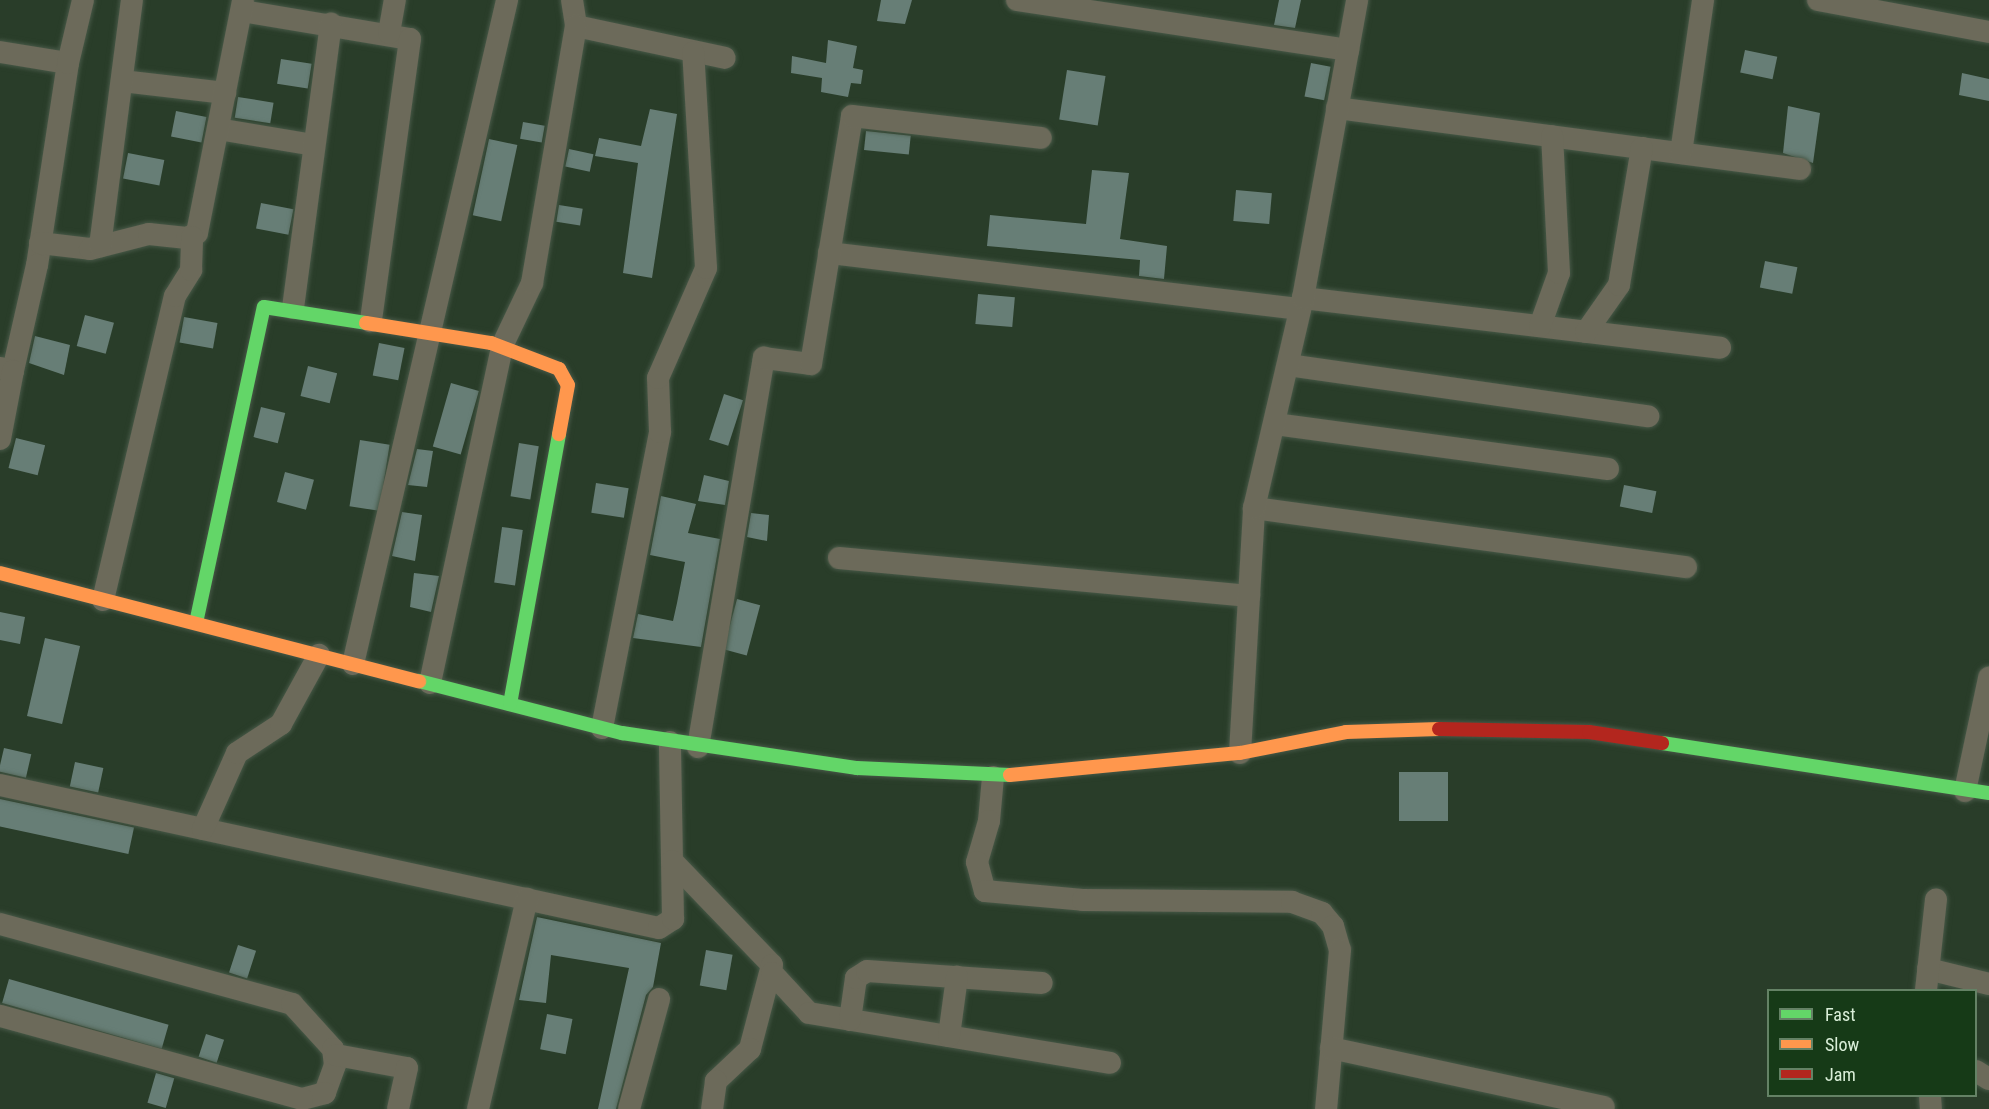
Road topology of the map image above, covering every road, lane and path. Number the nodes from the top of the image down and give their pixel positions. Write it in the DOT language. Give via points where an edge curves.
graph roads {
  1 [pos="83,0"];
  2 [pos="132,0"];
  3 [pos="395,0"];
  4 [pos="507,0"];
  5 [pos="572,0"];
  6 [pos="1017,0"];
  7 [pos="1357,0"];
  8 [pos="1703,0"];
  9 [pos="1818,0"];
  10 [pos="243,5"];
  11 [pos="331,24"];
  12 [pos="576,26"];
  13 [pos="1989,32"];
  14 [pos="389,33"];
  15 [pos="1348,50"];
  16 [pos="0,52"];
  17 [pos="693,52"];
  18 [pos="725,58"];
  19 [pos="68,63"];
  20 [pos="122,81"];
  21 [pos="225,93"];
  22 [pos="1337,108"];
  23 [pos="218,129"];
  24 [pos="1552,136"];
  25 [pos="1041,138"];
  26 [pos="314,145"];
  27 [pos="1642,148"];
  28 [pos="1681,153"];
  29 [pos="1800,169"];
  30 [pos="192,237"];
  31 [pos="40,243"];
  32 [pos="100,246"];
  33 [pos="830,253"];
  34 [pos="1301,303"];
  35 [pos="293,308"];
  36 [pos="371,321"];
  37 [pos="1540,326"];
  38 [pos="429,331"];
  39 [pos="1587,332"];
  40 [pos="502,346"];
  41 [pos="1720,348"];
  42 [pos="1288,365"];
  43 [pos="7,370"];
  44 [pos="1648,416"];
  45 [pos="1275,424"];
  46 [pos="0,439"];
  47 [pos="1608,469"];
  48 [pos="1254,508"];
  49 [pos="839,558"];
  50 [pos="1686,567"];
  51 [pos="0,573"];
  52 [pos="1249,597"];
  53 [pos="103,600"];
  54 [pos="196,623"];
  55 [pos="319,655"];
  56 [pos="353,664"];
  57 [pos="1989,678"];
  58 [pos="430,683"];
  59 [pos="510,704"];
  60 [pos="602,728"];
  61 [pos="670,742"];
  62 [pos="698,747"];
  63 [pos="1240,753"];
  64 [pos="993,777"];
  65 [pos="0,785"];
  66 [pos="1965,791"];
  67 [pos="1989,793"];
  68 [pos="203,829"];
  69 [pos="672,861"];
  70 [pos="527,899"];
  71 [pos="1936,900"];
  72 [pos="0,924"];
  73 [pos="772,973"];
  74 [pos="957,977"];
  75 [pos="1927,980"];
  76 [pos="1042,983"];
  77 [pos="1989,984"];
  78 [pos="659,999"];
  79 [pos="0,1016"];
  80 [pos="849,1020"];
  81 [pos="949,1036"];
  82 [pos="1330,1048"];
  83 [pos="336,1056"];
  84 [pos="1110,1063"];
  85 [pos="1604,1107"];
  86 [pos="398,1109"];
  87 [pos="478,1109"];
  88 [pos="629,1109"];
  89 [pos="712,1109"];
  90 [pos="1326,1109"];
  1 -- 19 [label="street"];
  2 -- 20 [label="street"];
  3 -- 14 [label="street"];
  4 -- 38 [label="street"];
  5 -- 12 [label="street"];
  6 -- 15 [label="street"];
  7 -- 15 [label="street"];
  8 -- 28 [label="street"];
  9 -- 13 [label="street"];
  10 -- 11 [label="street"];
  10 -- 21 [label="street"];
  11 -- 14 [label="street"];
  11 -- 26 [label="street"];
  12 -- 17 [label="street"];
  12 -- 40 [label="street" via="532,283"];
  14 -- 36 [label="street" via="406,36 411,45"];
  15 -- 22 [label="street"];
  16 -- 19 [label="street"];
  17 -- 18 [label="street"];
  17 -- 60 [label="street" via="706,268 658,378 660,432"];
  19 -- 31 [label="street"];
  20 -- 21 [label="street"];
  20 -- 32 [label="street"];
  21 -- 23 [label="street"];
  22 -- 24 [label="street"];
  22 -- 34 [label="street"];
  23 -- 26 [label="street"];
  23 -- 30 [label="street"];
  24 -- 27 [label="street"];
  24 -- 37 [label="street" via="1559,273"];
  25 -- 33 [label="street" via="852,116"];
  26 -- 35 [label="street"];
  27 -- 28 [label="street"];
  27 -- 39 [label="street" via="1619,285"];
  28 -- 29 [label="street"];
  30 -- 32 [label="street" via="149,234"];
  30 -- 53 [label="street" via="191,270 175,296"];
  31 -- 32 [label="street"];
  31 -- 43 [label="street"];
  33 -- 34 [label="street"];
  33 -- 62 [label="street" via="811,364 764,358"];
  34 -- 37 [label="street"];
  34 -- 42 [label="street"];
  35 -- 36 [label="street"];
  35 -- 54 [label="street" via="270,306 261,311"];
  36 -- 38 [label="street"];
  37 -- 39 [label="street"];
  38 -- 40 [label="street"];
  38 -- 56 [label="street"];
  39 -- 41 [label="street"];
  40 -- 58 [label="street"];
  40 -- 59 [label="street" via="559,369 568,385"];
  42 -- 44 [label="street"];
  42 -- 45 [label="street"];
  43 -- 46 [label="street"];
  45 -- 47 [label="street"];
  45 -- 48 [label="street"];
  48 -- 50 [label="street"];
  48 -- 52 [label="street"];
  49 -- 52 [label="street"];
  51 -- 53 [label="street"];
  52 -- 63 [label="street"];
  53 -- 54 [label="street"];
  54 -- 55 [label="street"];
  55 -- 56 [label="street"];
  55 -- 68 [label="street" via="281,724 237,753"];
  56 -- 58 [label="street"];
  57 -- 66 [label="street"];
  58 -- 59 [label="street"];
  59 -- 60 [label="street"];
  60 -- 61 [label="street"];
  61 -- 62 [label="street"];
  61 -- 69 [label="street"];
  62 -- 64 [label="street" via="857,768"];
  63 -- 64 [label="street"];
  63 -- 66 [label="street" via="1346,732 1409,727 1578,732"];
  64 -- 82 [label="street" via="989,821 978,862 985,891 1083,900 1292,902 1322,913 1333,926 1340,950"];
  65 -- 68 [label="street"];
  66 -- 67 [label="street"];
  68 -- 70 [label="street"];
  69 -- 70 [label="street" via="668,927"];
  69 -- 73 [label="street" via="768,957"];
  70 -- 87 [label="street"];
  71 -- 75 [label="street"];
  72 -- 83 [label="street" via="292,1004"];
  73 -- 80 [label="street" via="809,1013"];
  73 -- 89 [label="street" via="750,1049 716,1081"];
  74 -- 76 [label="street"];
  74 -- 80 [label="street" via="859,974"];
  74 -- 81 [label="street"];
  75 -- 77 [label="street"];
  78 -- 88 [label="street"];
  79 -- 83 [label="street" via="302,1098 324,1093"];
  80 -- 81 [label="street"];
  81 -- 84 [label="street"];
  82 -- 85 [label="street"];
  82 -- 90 [label="street"];
  83 -- 86 [label="street" via="407,1068"];
}
